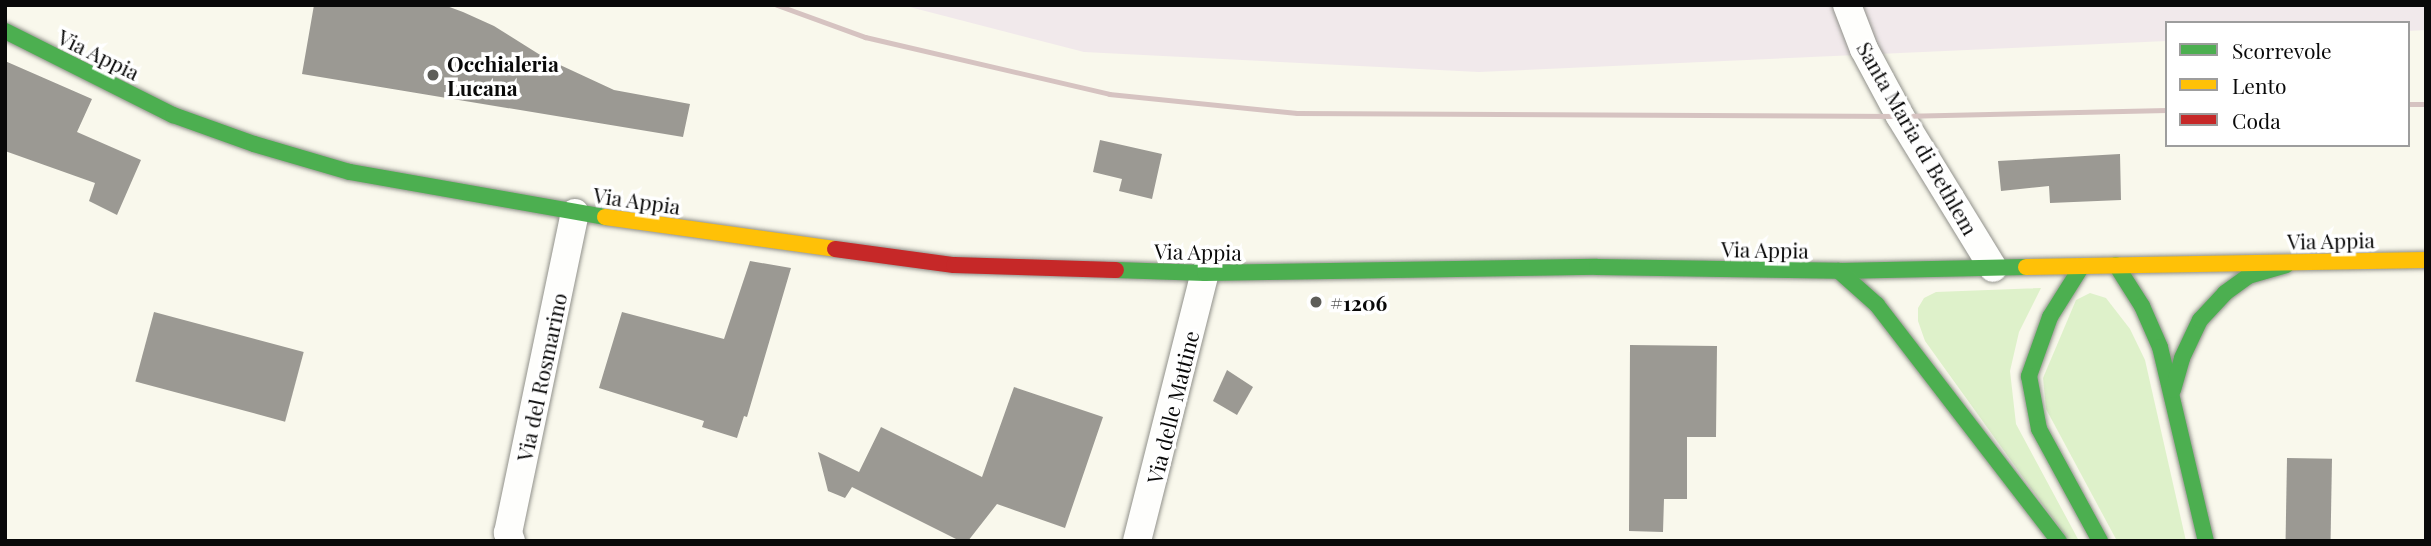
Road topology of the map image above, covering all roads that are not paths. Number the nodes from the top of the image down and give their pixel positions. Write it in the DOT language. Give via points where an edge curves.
graph roads {
  1 [pos="1847,5"];
  2 [pos="5,31"];
  3 [pos="575,213"];
  4 [pos="2426,260"];
  5 [pos="2295,262"];
  6 [pos="2116,265"];
  7 [pos="2082,266"];
  8 [pos="1993,268"];
  9 [pos="1839,271"];
  10 [pos="1205,273"];
  11 [pos="2172,390"];
  12 [pos="510,541"];
  13 [pos="1137,541"];
  14 [pos="2059,541"];
  15 [pos="2100,541"];
  16 [pos="2206,541"];
  1 -- 8 [label="street, Santa Maria di Bethlem" via="1864,49 1900,116"];
  2 -- 3 [label="main road, Via Appia" via="173,115 254,144 350,172"];
  3 -- 10 [label="main road, Via Appia" via="954,265"];
  3 -- 12 [label="street, Via del Rosmarino" via="508,533"];
  4 -- 5 [label="main road, Via Appia"];
  5 -- 6 [label="main road, Via Appia"];
  5 -- 11 [label="main road" via="2248,276 2225,293 2192,334"];
  6 -- 7 [label="main road, Via Appia"];
  6 -- 11 [label="main road" via="2142,306"];
  7 -- 8 [label="main road, Via Appia"];
  7 -- 15 [label="main road" via="2050,317 2029,376 2039,429"];
  8 -- 9 [label="main road, Via Appia"];
  9 -- 10 [label="main road, Via Appia" via="1597,267"];
  9 -- 14 [label="main road" via="1877,305"];
  10 -- 13 [label="street, Via delle Mattine"];
  11 -- 16 [label="main road"];
}
